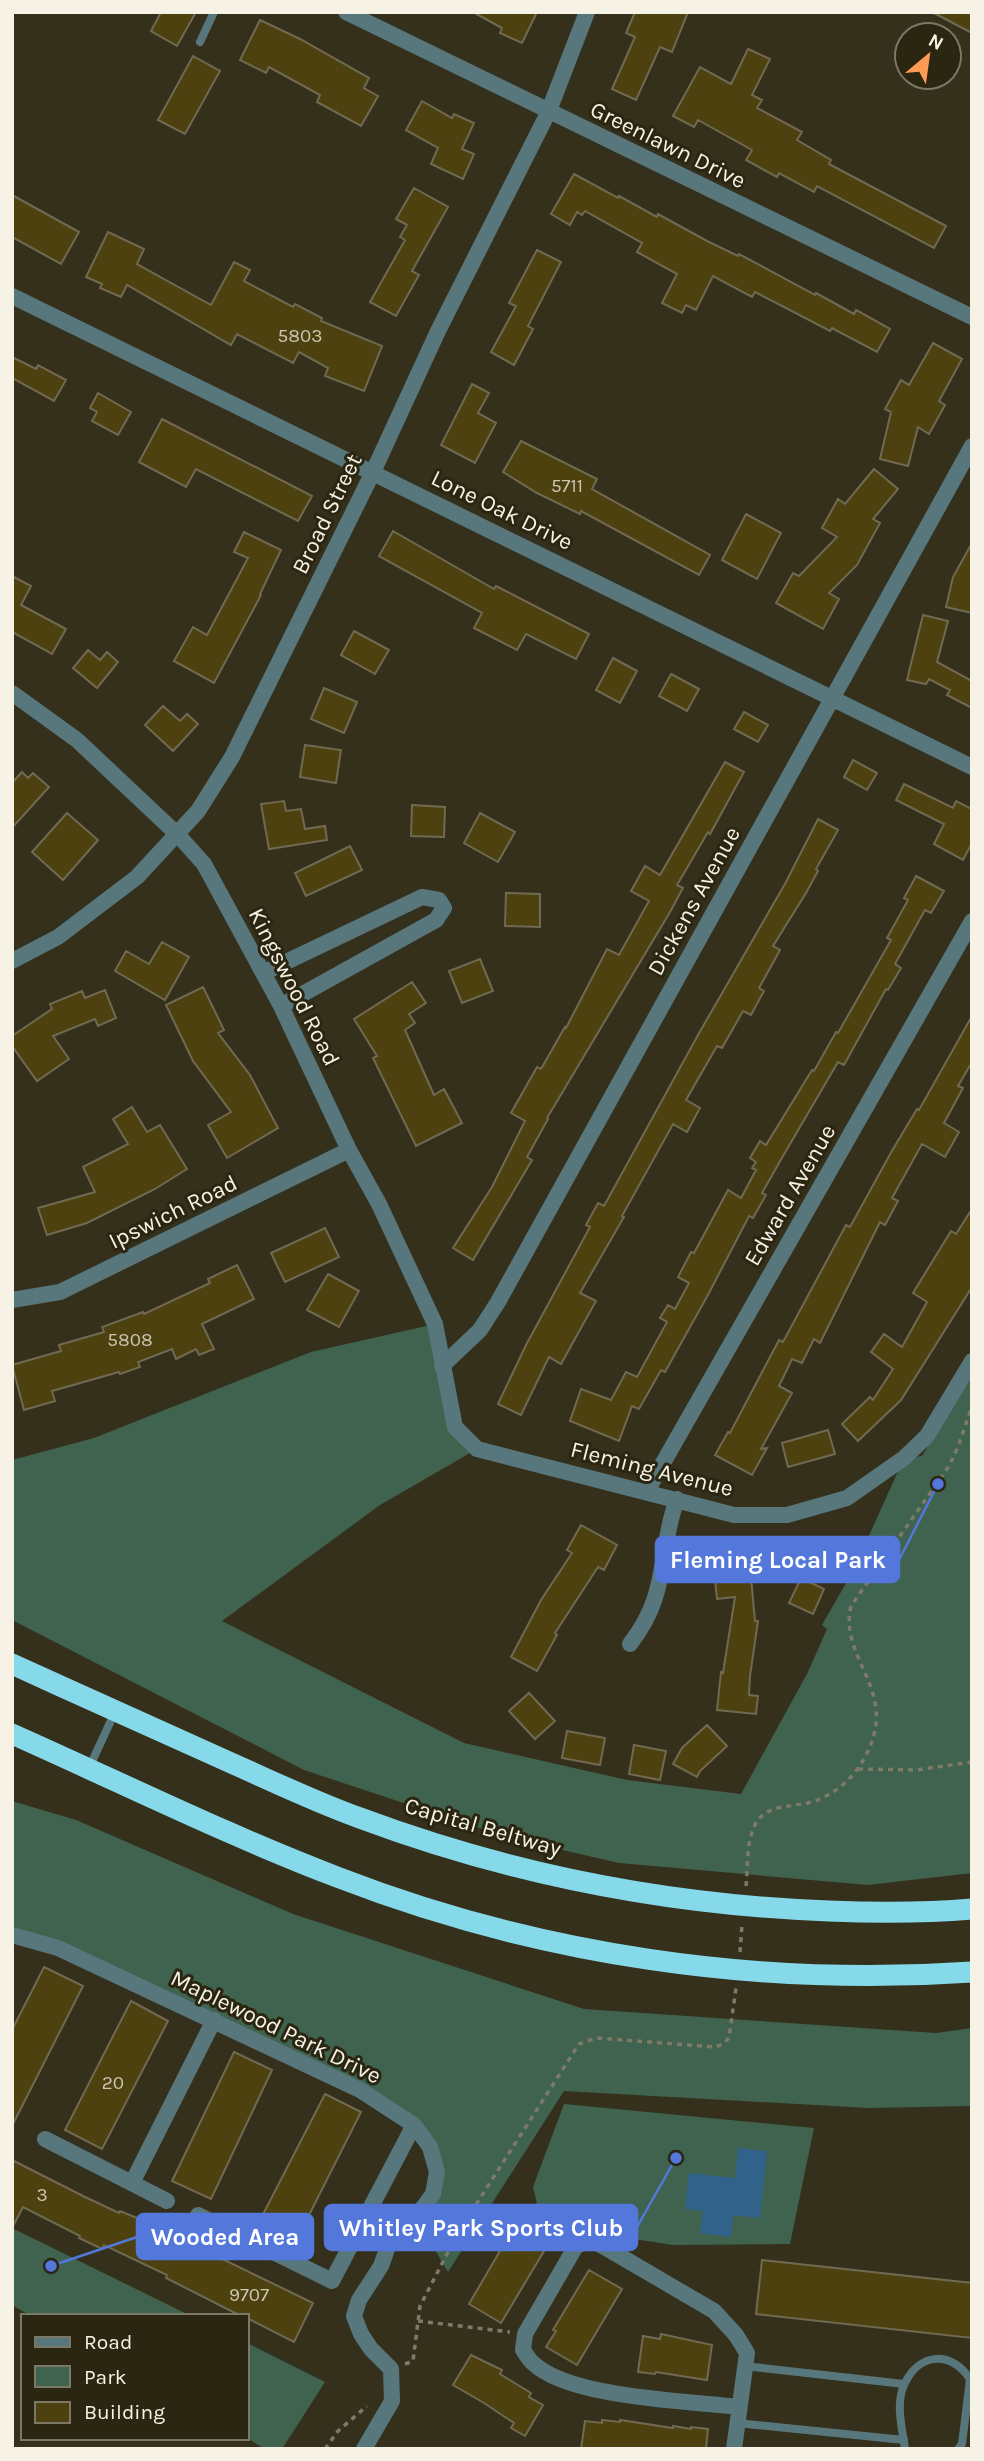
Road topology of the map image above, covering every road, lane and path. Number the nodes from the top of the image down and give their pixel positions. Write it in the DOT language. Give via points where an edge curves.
graph roads {
  1 [pos="214,12"];
  2 [pos="346,12"];
  3 [pos="587,12"];
  4 [pos="200,42"];
  5 [pos="548,113"];
  6 [pos="12,296"];
  7 [pos="972,317"];
  8 [pos="972,446"];
  9 [pos="373,472"];
  10 [pos="12,693"];
  11 [pos="833,697"];
  12 [pos="972,767"];
  13 [pos="178,835"];
  14 [pos="972,921"];
  15 [pos="12,961"];
  16 [pos="263,973"];
  17 [pos="281,1006"];
  18 [pos="349,1150"];
  19 [pos="12,1300"];
  20 [pos="972,1361"];
  21 [pos="442,1366"];
  22 [pos="972,1406"];
  23 [pos="647,1491"];
  24 [pos="677,1499"];
  25 [pos="630,1644"];
  26 [pos="12,1664"];
  27 [pos="116,1711"];
  28 [pos="12,1734"];
  29 [pos="972,1762"];
  30 [pos="89,1768"];
  31 [pos="858,1769"];
  32 [pos="746,1885"];
  33 [pos="972,1909"];
  34 [pos="743,1913"];
  35 [pos="12,1936"];
  36 [pos="739,1955"];
  37 [pos="972,1972"];
  38 [pos="737,1982"];
  39 [pos="214,2020"];
  40 [pos="414,2125"];
  41 [pos="44,2139"];
  42 [pos="132,2183"];
  43 [pos="167,2201"];
  44 [pos="198,2215"];
  45 [pos="418,2321"];
  46 [pos="525,2334"];
  47 [pos="745,2366"];
  48 [pos="391,2369"];
  49 [pos="904,2384"];
  50 [pos="970,2388"];
  51 [pos="368,2404"];
  52 [pos="738,2415"];
  53 [pos="904,2444"];
  54 [pos="972,2445"];
  55 [pos="960,2446"];
  56 [pos="325,2449"];
  57 [pos="364,2449"];
  58 [pos="734,2449"];
  1 -- 4 [label="lane"];
  2 -- 5 [label="street, Greenlawn Drive"];
  3 -- 5 [label="street, Broad Street"];
  5 -- 7 [label="street, Greenlawn Drive"];
  5 -- 9 [label="street, Broad Street"];
  6 -- 9 [label="street, Lone Oak Drive"];
  8 -- 11 [label="street, Dickens Avenue"];
  9 -- 11 [label="street, Lone Oak Drive"];
  9 -- 13 [label="street, Broad Street" via="232,757"];
  10 -- 13 [label="street, Kingswood Road" via="77,740"];
  11 -- 12 [label="street, Lone Oak Drive"];
  11 -- 21 [label="street, Dickens Avenue" via="498,1302 480,1330"];
  13 -- 15 [label="street, Broad Street" via="137,877 58,937"];
  13 -- 16 [label="street, Kingswood Road" via="204,864"];
  14 -- 23 [label="street, Edward Avenue"];
  16 -- 17 [label="street, Kingswood Road"];
  16 -- 17 [label="street" via="422,897 439,900 444,908 436,920"];
  17 -- 18 [label="street, Kingswood Road"];
  18 -- 19 [label="street, Ipswich Road" via="60,1292"];
  18 -- 21 [label="street, Kingswood Road" via="435,1324"];
  20 -- 24 [label="street, Fleming Avenue" via="927,1436 846,1498 787,1515 734,1515"];
  21 -- 23 [label="street, Fleming Avenue" via="454,1427 477,1449"];
  22 -- 31 [label="path" via="949,1466 851,1606 849,1628 877,1711 873,1740"];
  23 -- 24 [label="street, Fleming Avenue"];
  24 -- 25 [label="street" via="660,1587 642,1630"];
  26 -- 27 [label="highway, Capital Beltway"];
  27 -- 30 [label="lane"];
  27 -- 33 [label="highway, Capital Beltway" via="359,1818 531,1871 618,1889 769,1908 866,1912"];
  28 -- 30 [label="highway"];
  29 -- 31 [label="path" via="916,1770"];
  30 -- 37 [label="highway" via="339,1878 514,1934 700,1966 859,1975"];
  31 -- 32 [label="path" via="847,1782 818,1800 775,1809 754,1824"];
  34 -- 36 [label="path"];
  35 -- 39 [label="street, Maplewood Park Drive" via="58,1948"];
  38 -- 45 [label="path" via="733,2024 723,2044 708,2048 596,2038 579,2044 459,2231 420,2306"];
  39 -- 40 [label="street, Maplewood Park Drive" via="360,2090"];
  39 -- 42 [label="street"];
  40 -- 44 [label="street" via="332,2281"];
  40 -- 48 [label="street, Maplewood Park Drive" via="430,2147 437,2172 433,2194 416,2217 391,2238 354,2316 371,2350"];
  41 -- 42 [label="street"];
  42 -- 43 [label="street"];
  45 -- 46 [label="path"];
  45 -- 48 [label="path" via="413,2361"];
  46 -- 47 [label="street" via="572,2251 582,2242 595,2242 714,2311 747,2353"];
  46 -- 52 [label="street" via="523,2350 533,2364 557,2378 594,2391"];
  47 -- 49 [label="lane"];
  47 -- 52 [label="street"];
  48 -- 57 [label="street" via="392,2401"];
  49 -- 50 [label="lane" via="916,2366 936,2358 964,2370"];
  49 -- 53 [label="lane" via="900,2407"];
  50 -- 55 [label="lane"];
  51 -- 56 [label="path"];
  52 -- 53 [label="lane"];
  52 -- 58 [label="street"];
  54 -- 55 [label="lane"];
}
